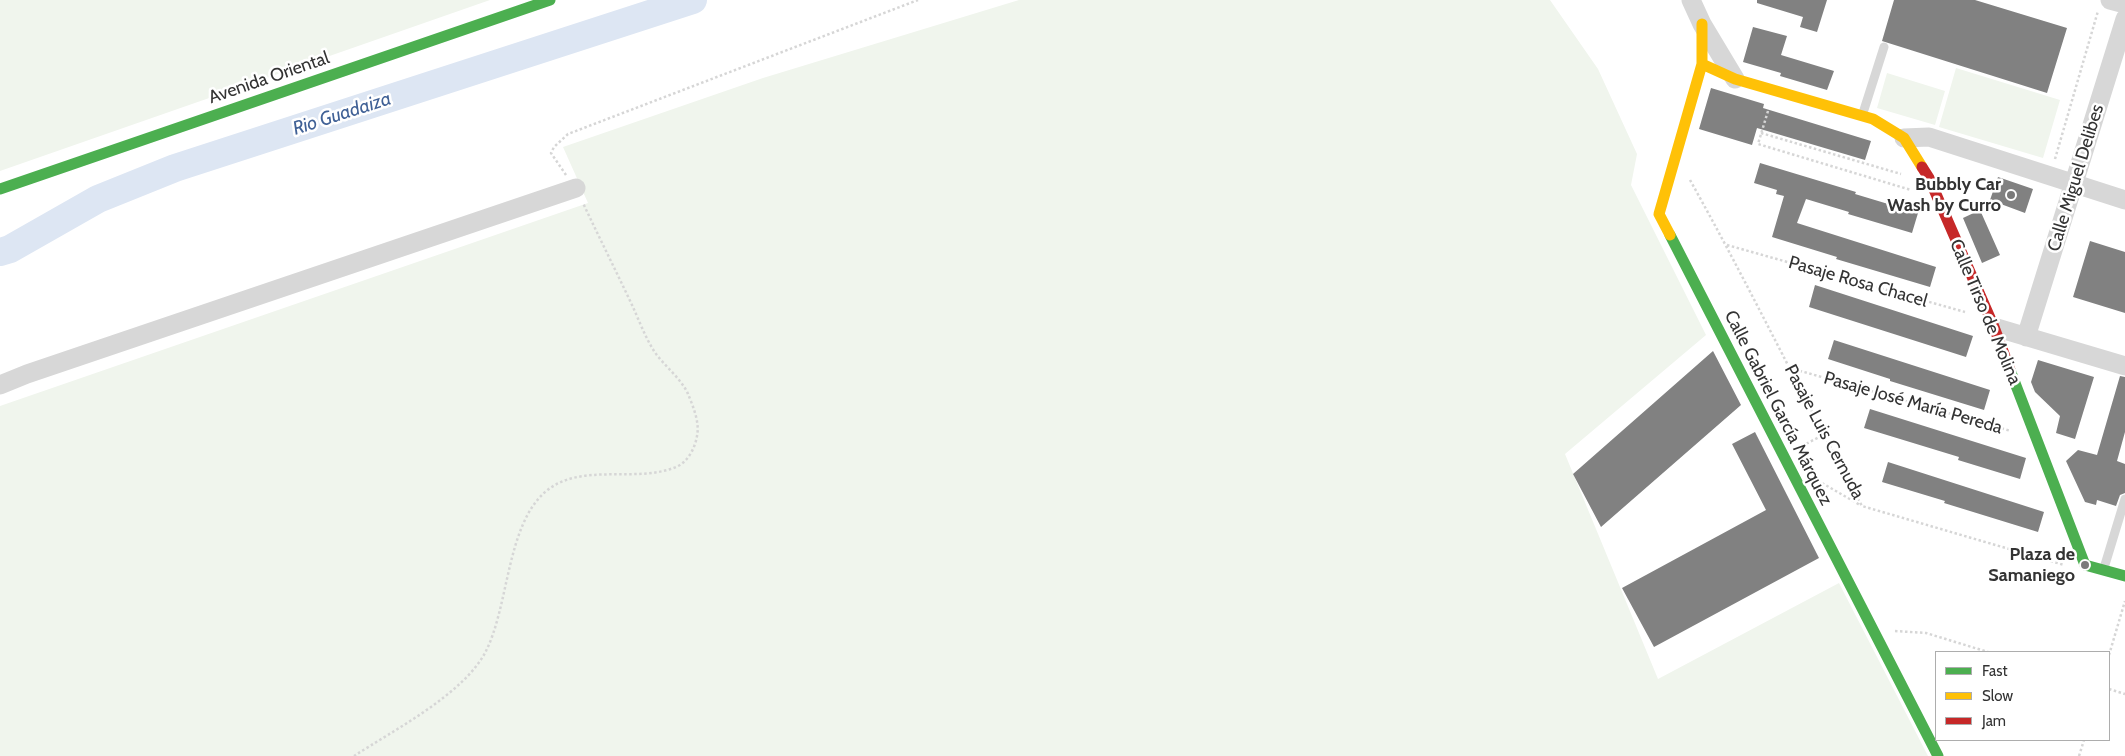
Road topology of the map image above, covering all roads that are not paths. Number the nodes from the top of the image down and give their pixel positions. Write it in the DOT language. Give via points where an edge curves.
graph roads {
  1 [pos="550,0"];
  2 [pos="1692,0"];
  3 [pos="2125,4"];
  4 [pos="2104,5"];
  5 [pos="2125,19"];
  6 [pos="1702,24"];
  7 [pos="1884,47"];
  8 [pos="1702,64"];
  9 [pos="1734,79"];
  10 [pos="1863,116"];
  11 [pos="1904,138"];
  12 [pos="2074,184"];
  13 [pos="576,188"];
  14 [pos="0,189"];
  15 [pos="2125,200"];
  16 [pos="1992,323"];
  17 [pos="2026,336"];
  18 [pos="2125,366"];
  19 [pos="0,385"];
  20 [pos="2125,499"];
  21 [pos="2104,570"];
  22 [pos="2125,576"];
  23 [pos="1938,756"];
  1 -- 14 [label="street, Avenida Oriental"];
  2 -- 6 [label="street"];
  3 -- 4 [label="street"];
  5 -- 12 [label="street, Calle Miguel Delibes"];
  6 -- 8 [label="street, Calle Gabriel García Márquez"];
  6 -- 9 [label="street"];
  7 -- 10 [label="lane"];
  8 -- 9 [label="street, Calle Tirso de Molina"];
  8 -- 23 [label="street, Calle Gabriel García Márquez" via="1659,214"];
  9 -- 10 [label="street, Calle Tirso de Molina"];
  10 -- 11 [label="street, Calle Tirso de Molina"];
  11 -- 12 [label="street" via="1929,138"];
  11 -- 16 [label="street, Calle Tirso de Molina" via="1929,178"];
  12 -- 15 [label="street"];
  12 -- 17 [label="street, Calle Miguel Delibes"];
  13 -- 19 [label="street"];
  16 -- 17 [label="street"];
  16 -- 21 [label="street, Calle Tirso de Molina" via="2085,565"];
  17 -- 18 [label="street"];
  20 -- 21 [label="lane"];
  21 -- 22 [label="street"];
}
